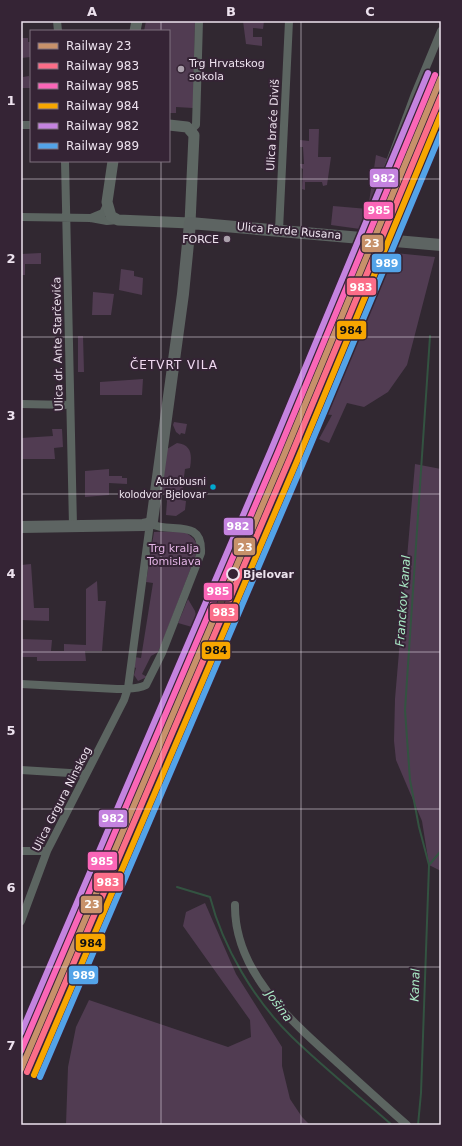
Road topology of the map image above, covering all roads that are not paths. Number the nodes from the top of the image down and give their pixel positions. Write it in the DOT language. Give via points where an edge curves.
graph roads {
  1 [pos="199,21"];
  2 [pos="289,21"];
  3 [pos="441,31"];
  4 [pos="170,125"];
  5 [pos="191,130"];
  6 [pos="65,162"];
  7 [pos="113,162"];
  8 [pos="107,205"];
  9 [pos="21,217"];
  10 [pos="66,218"];
  11 [pos="91,218"];
  12 [pos="191,218"];
  13 [pos="118,220"];
  14 [pos="279,230"];
  15 [pos="362,238"];
  16 [pos="441,245"];
  17 [pos="21,404"];
  18 [pos="70,405"];
  19 [pos="150,523"];
  20 [pos="73,526"];
  21 [pos="21,527"];
  22 [pos="21,684"];
  23 [pos="128,688"];
  24 [pos="21,770"];
  25 [pos="86,774"];
  26 [pos="21,851"];
  27 [pos="47,851"];
  28 [pos="234,905"];
  29 [pos="21,921"];
  30 [pos="407,1125"];
  1 -- 5 [label="street" via="196,125"];
  2 -- 14 [label="street, Ulica braće Diviš"];
  3 -- 15 [label="street" via="414,94"];
  4 -- 5 [label="main road" via="184,126"];
  5 -- 12 [label="main road" via="195,138"];
  6 -- 10 [label="street, Ulica dr. Ante Starčevića"];
  7 -- 8 [label="main road"];
  8 -- 11 [label="street" via="103,213"];
  8 -- 13 [label="main road" via="111,216"];
  9 -- 10 [label="street, Ulica Ferde Rusana"];
  10 -- 11 [label="street, Ulica Ferde Rusana"];
  10 -- 18 [label="street, Ulica dr. Ante Starčevića"];
  11 -- 13 [label="street, Ulica Ferde Rusana" via="101,221"];
  12 -- 13 [label="main road, Ulica Ferde Rusana"];
  12 -- 14 [label="main road, Ulica Ferde Rusana" via="208,224"];
  12 -- 19 [label="main road" via="155,509"];
  14 -- 15 [label="main road, Ulica Ferde Rusana"];
  15 -- 16 [label="main road, Ulica Ferde Rusana"];
  17 -- 18 [label="street"];
  18 -- 20 [label="street, Ulica dr. Ante Starčevića"];
  19 -- 20 [label="main road"];
  19 -- 23 [label="street"];
  19 -- 23 [label="street" via="158,527 191,530 200,540 201,553 150,680 141,687"];
  20 -- 21 [label="main road"];
  22 -- 23 [label="street"];
  23 -- 25 [label="street, Ulica Grgura Ninskog"];
  24 -- 25 [label="street"];
  25 -- 27 [label="street, Ulica Grgura Ninskog"];
  26 -- 27 [label="street"];
  27 -- 29 [label="street, Ulica Grgura Ninskog"];
  28 -- 30 [label="street" via="234,923 241,946 258,979 295,1024"];
}
